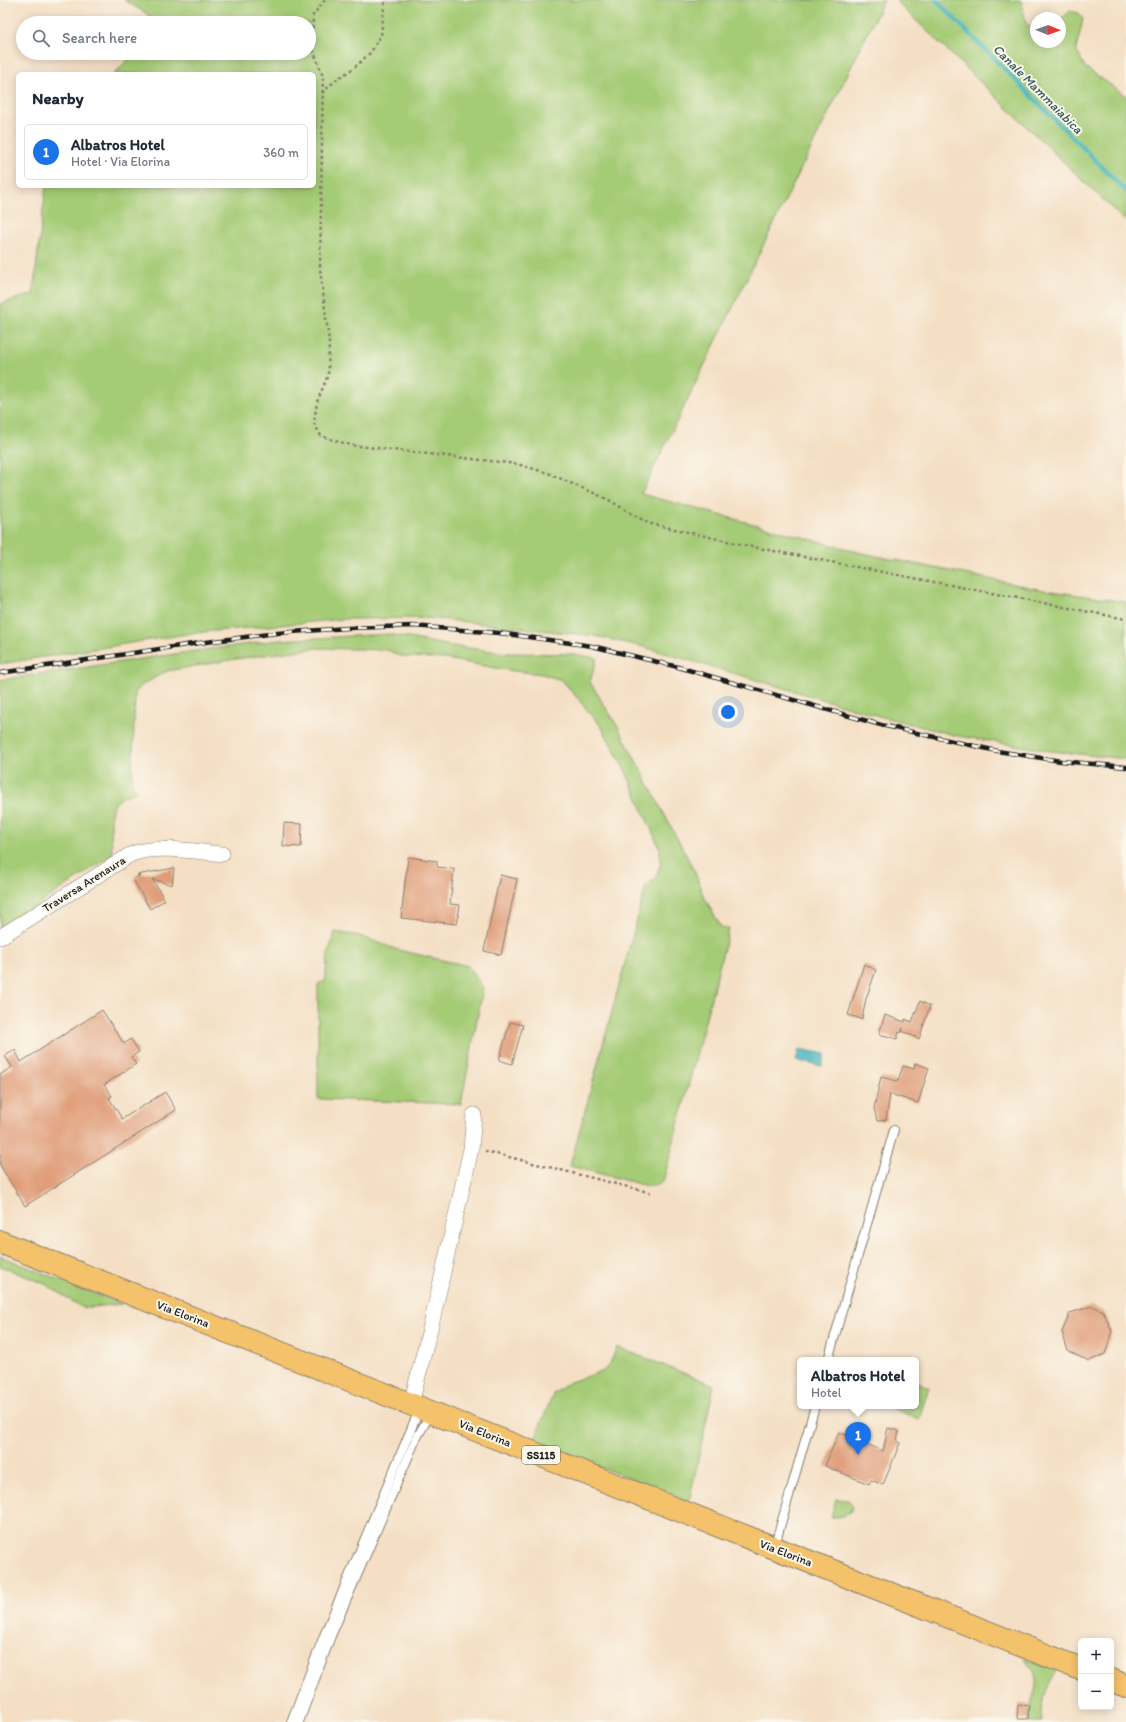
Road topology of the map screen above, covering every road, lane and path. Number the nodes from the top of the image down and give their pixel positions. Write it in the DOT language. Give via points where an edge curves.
graph roads {
  1 [pos="325,0"];
  2 [pos="385,0"];
  3 [pos="313,16"];
  4 [pos="316,58"];
  5 [pos="322,93"];
  6 [pos="1126,620"];
  7 [pos="222,854"];
  8 [pos="0,937"];
  9 [pos="474,1115"];
  10 [pos="894,1130"];
  11 [pos="471,1149"];
  12 [pos="652,1193"];
  13 [pos="0,1242"];
  14 [pos="829,1357"];
  15 [pos="421,1408"];
  16 [pos="814,1409"];
  17 [pos="774,1549"];
  18 [pos="1078,1668"];
  19 [pos="1114,1681"];
  20 [pos="1126,1686"];
  21 [pos="291,1722"];
  22 [pos="299,1722"];
  1 -- 3 [label="path"];
  2 -- 5 [label="path" via="381,35 371,52"];
  4 -- 5 [label="path" via="323,76"];
  5 -- 6 [label="path" via="320,269 329,341 328,375 317,402 314,423 320,436 350,445 517,464 548,473 607,499 648,523 753,547"];
  7 -- 8 [label="street, Traversa Arenaura" via="159,850 136,852"];
  9 -- 11 [label="street"];
  10 -- 14 [label="lane"];
  11 -- 12 [label="path"];
  11 -- 15 [label="street" via="432,1322"];
  13 -- 15 [label="main road, Via Elorina / SS115"];
  15 -- 17 [label="main road, Via Elorina / SS115"];
  15 -- 21 [label="lane" via="325,1633"];
  15 -- 22 [label="lane" via="416,1439 331,1636"];
  16 -- 17 [label="lane"];
  17 -- 18 [label="main road, Via Elorina / SS115"];
  19 -- 20 [label="main road"];
}
